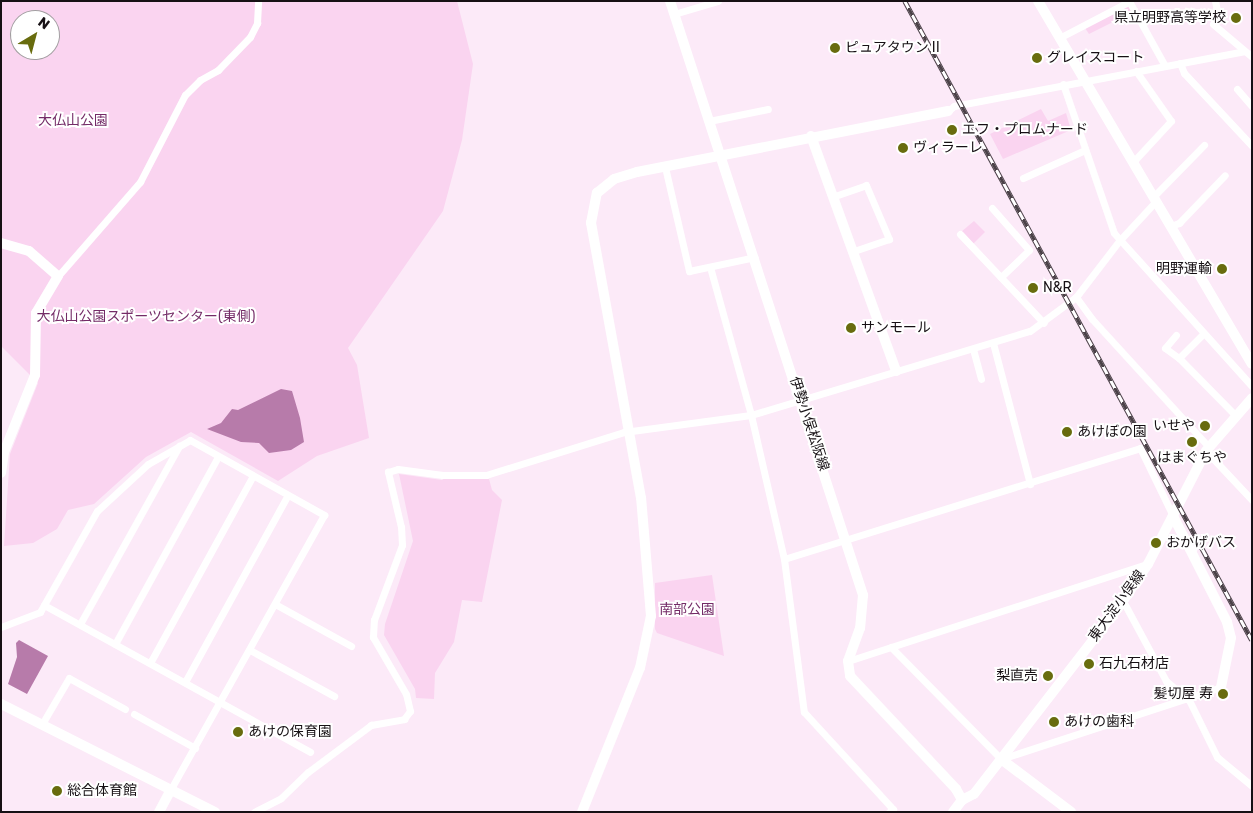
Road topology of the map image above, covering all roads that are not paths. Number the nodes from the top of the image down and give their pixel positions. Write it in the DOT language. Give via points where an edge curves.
graph roads {
  1 [pos="258,1"];
  2 [pos="670,1"];
  3 [pos="718,1"];
  4 [pos="1038,1"];
  5 [pos="1130,1"];
  6 [pos="1215,1"];
  7 [pos="674,14"];
  8 [pos="1059,38"];
  9 [pos="1244,51"];
  10 [pos="1252,57"];
  11 [pos="1180,63"];
  12 [pos="1165,66"];
  13 [pos="1136,71"];
  14 [pos="1085,81"];
  15 [pos="1063,84"];
  16 [pos="1236,89"];
  17 [pos="1252,106"];
  18 [pos="768,109"];
  19 [pos="948,111"];
  20 [pos="709,121"];
  21 [pos="812,136"];
  22 [pos="1204,145"];
  23 [pos="1252,146"];
  24 [pos="1084,150"];
  25 [pos="721,155"];
  26 [pos="1133,162"];
  27 [pos="664,167"];
  28 [pos="1225,175"];
  29 [pos="1023,178"];
  30 [pos="832,197"];
  31 [pos="1155,199"];
  32 [pos="992,208"];
  33 [pos="1171,226"];
  34 [pos="960,234"];
  35 [pos="1119,241"];
  36 [pos="1,243"];
  37 [pos="854,251"];
  38 [pos="756,257"];
  39 [pos="710,266"];
  40 [pos="58,276"];
  41 [pos="1001,277"];
  42 [pos="1076,297"];
  43 [pos="1044,323"];
  44 [pos="1203,334"];
  45 [pos="1176,335"];
  46 [pos="993,343"];
  47 [pos="973,349"];
  48 [pos="1179,358"];
  49 [pos="1252,364"];
  50 [pos="896,370"];
  51 [pos="981,379"];
  52 [pos="1252,386"];
  53 [pos="1252,398"];
  54 [pos="801,399"];
  55 [pos="751,415"];
  56 [pos="1236,416"];
  57 [pos="630,431"];
  58 [pos="179,446"];
  59 [pos="1208,449"];
  60 [pos="3,451"];
  61 [pos="218,457"];
  62 [pos="1,473"];
  63 [pos="254,476"];
  64 [pos="1030,484"];
  65 [pos="288,495"];
  66 [pos="1252,500"];
  67 [pos="1173,516"];
  68 [pos="847,542"];
  69 [pos="784,559"];
  70 [pos="1148,564"];
  71 [pos="1123,601"];
  72 [pos="275,604"];
  73 [pos="44,606"];
  74 [pos="80,624"];
  75 [pos="1,627"];
  76 [pos="115,644"];
  77 [pos="351,646"];
  78 [pos="891,647"];
  79 [pos="250,650"];
  80 [pos="848,661"];
  81 [pos="150,663"];
  82 [pos="185,682"];
  83 [pos="1222,687"];
  84 [pos="334,696"];
  85 [pos="1189,700"];
  86 [pos="220,702"];
  87 [pos="1,704"];
  88 [pos="125,709"];
  89 [pos="134,714"];
  90 [pos="42,724"];
  91 [pos="195,748"];
  92 [pos="310,752"];
  93 [pos="1001,759"];
  94 [pos="1252,786"];
  95 [pos="171,789"];
  96 [pos="962,800"];
  97 [pos="159,812"];
  98 [pos="215,812"];
  99 [pos="254,812"];
  100 [pos="582,812"];
  101 [pos="889,812"];
  102 [pos="953,812"];
  103 [pos="1071,812"];
  1 -- 40 [label="street" via="257,24 250,37 218,70 200,80 185,95 135,188"];
  2 -- 7 [label="street, 伊勢小俣松阪線"];
  3 -- 7 [label="street"];
  4 -- 8 [label="street"];
  5 -- 8 [label="street"];
  5 -- 12 [label="street"];
  6 -- 9 [label="street" via="1218,15 1213,24"];
  7 -- 20 [label="street, 伊勢小俣松阪線"];
  8 -- 14 [label="street"];
  9 -- 10 [label="street"];
  9 -- 11 [label="street"];
  11 -- 12 [label="street"];
  11 -- 23 [label="street" via="1184,73"];
  12 -- 13 [label="street"];
  13 -- 14 [label="street"];
  13 -- 26 [label="street" via="1171,121"];
  14 -- 15 [label="street"];
  14 -- 26 [label="street"];
  15 -- 19 [label="street" via="954,106"];
  15 -- 24 [label="street"];
  16 -- 17 [label="street"];
  18 -- 20 [label="street"];
  19 -- 21 [label="street"];
  20 -- 25 [label="street, 伊勢小俣松阪線"];
  21 -- 25 [label="street"];
  21 -- 30 [label="street"];
  22 -- 31 [label="street"];
  24 -- 29 [label="street"];
  24 -- 35 [label="street"];
  25 -- 27 [label="street"];
  25 -- 38 [label="street, 伊勢小俣松阪線"];
  26 -- 31 [label="street"];
  27 -- 39 [label="street" via="690,271"];
  27 -- 57 [label="street" via="621,176 607,184 597,194 591,215"];
  28 -- 33 [label="street" via="1180,222"];
  30 -- 37 [label="street"];
  30 -- 37 [label="street" via="866,185 889,240"];
  31 -- 33 [label="street"];
  31 -- 35 [label="street"];
  32 -- 41 [label="street" via="1029,250"];
  33 -- 49 [label="street"];
  34 -- 41 [label="street"];
  35 -- 42 [label="street"];
  35 -- 44 [label="street"];
  36 -- 40 [label="street" via="29,251"];
  37 -- 50 [label="street"];
  38 -- 39 [label="street"];
  38 -- 54 [label="street, 伊勢小俣松阪線"];
  39 -- 55 [label="street"];
  40 -- 60 [label="street" via="36,313 35,375"];
  41 -- 43 [label="street"];
  42 -- 43 [label="street"];
  42 -- 59 [label="street" via="1092,320"];
  43 -- 46 [label="street" via="1035,330"];
  44 -- 48 [label="street"];
  44 -- 52 [label="street"];
  45 -- 48 [label="street" via="1165,348"];
  46 -- 47 [label="street"];
  46 -- 64 [label="street"];
  47 -- 50 [label="street"];
  47 -- 51 [label="street"];
  48 -- 56 [label="street"];
  50 -- 54 [label="street"];
  53 -- 56 [label="street, 東大淀小俣線"];
  54 -- 55 [label="street"];
  54 -- 68 [label="street, 伊勢小俣松阪線"];
  55 -- 57 [label="street"];
  55 -- 69 [label="street"];
  56 -- 59 [label="street, 東大淀小俣線"];
  57 -- 99 [label="street" via="486,475 442,475 398,469 388,472 402,545 374,620 373,636 406,694 410,711 404,719 371,725 308,772 281,798"];
  57 -- 100 [label="street" via="648,553 650,625 640,668"];
  58 -- 61 [label="street" via="190,440"];
  58 -- 73 [label="street" via="131,478 97,511"];
  58 -- 74 [label="street"];
  59 -- 66 [label="street"];
  59 -- 67 [label="street, 東大淀小俣線"];
  60 -- 62 [label="street"];
  61 -- 63 [label="street"];
  61 -- 76 [label="street"];
  63 -- 65 [label="street"];
  63 -- 81 [label="street"];
  64 -- 67 [label="street" via="1140,448"];
  64 -- 68 [label="street"];
  65 -- 72 [label="street" via="324,515"];
  65 -- 82 [label="street"];
  67 -- 70 [label="street, 東大淀小俣線"];
  67 -- 83 [label="street" via="1231,638"];
  68 -- 69 [label="street"];
  68 -- 80 [label="street, 伊勢小俣松阪線" via="864,609"];
  69 -- 101 [label="street" via="804,712 893,809"];
  70 -- 71 [label="street, 東大淀小俣線"];
  70 -- 78 [label="street"];
  71 -- 85 [label="street" via="1166,681"];
  71 -- 93 [label="street, 東大淀小俣線"];
  72 -- 77 [label="street"];
  72 -- 79 [label="street"];
  73 -- 74 [label="street"];
  73 -- 75 [label="street" via="40,612"];
  74 -- 76 [label="street"];
  76 -- 81 [label="street"];
  78 -- 80 [label="street"];
  78 -- 93 [label="street"];
  79 -- 84 [label="street"];
  79 -- 86 [label="street"];
  80 -- 96 [label="street" via="854,684 956,789"];
  81 -- 82 [label="street"];
  82 -- 86 [label="street"];
  83 -- 85 [label="street"];
  85 -- 93 [label="street"];
  85 -- 94 [label="street" via="1217,756"];
  86 -- 91 [label="street"];
  86 -- 92 [label="street"];
  87 -- 90 [label="street"];
  88 -- 90 [label="street" via="68,678"];
  89 -- 91 [label="street"];
  90 -- 95 [label="street"];
  91 -- 95 [label="street"];
  93 -- 96 [label="street, 東大淀小俣線" via="974,794"];
  93 -- 103 [label="street"];
  95 -- 97 [label="street"];
  95 -- 98 [label="street"];
  96 -- 102 [label="street"];
}
